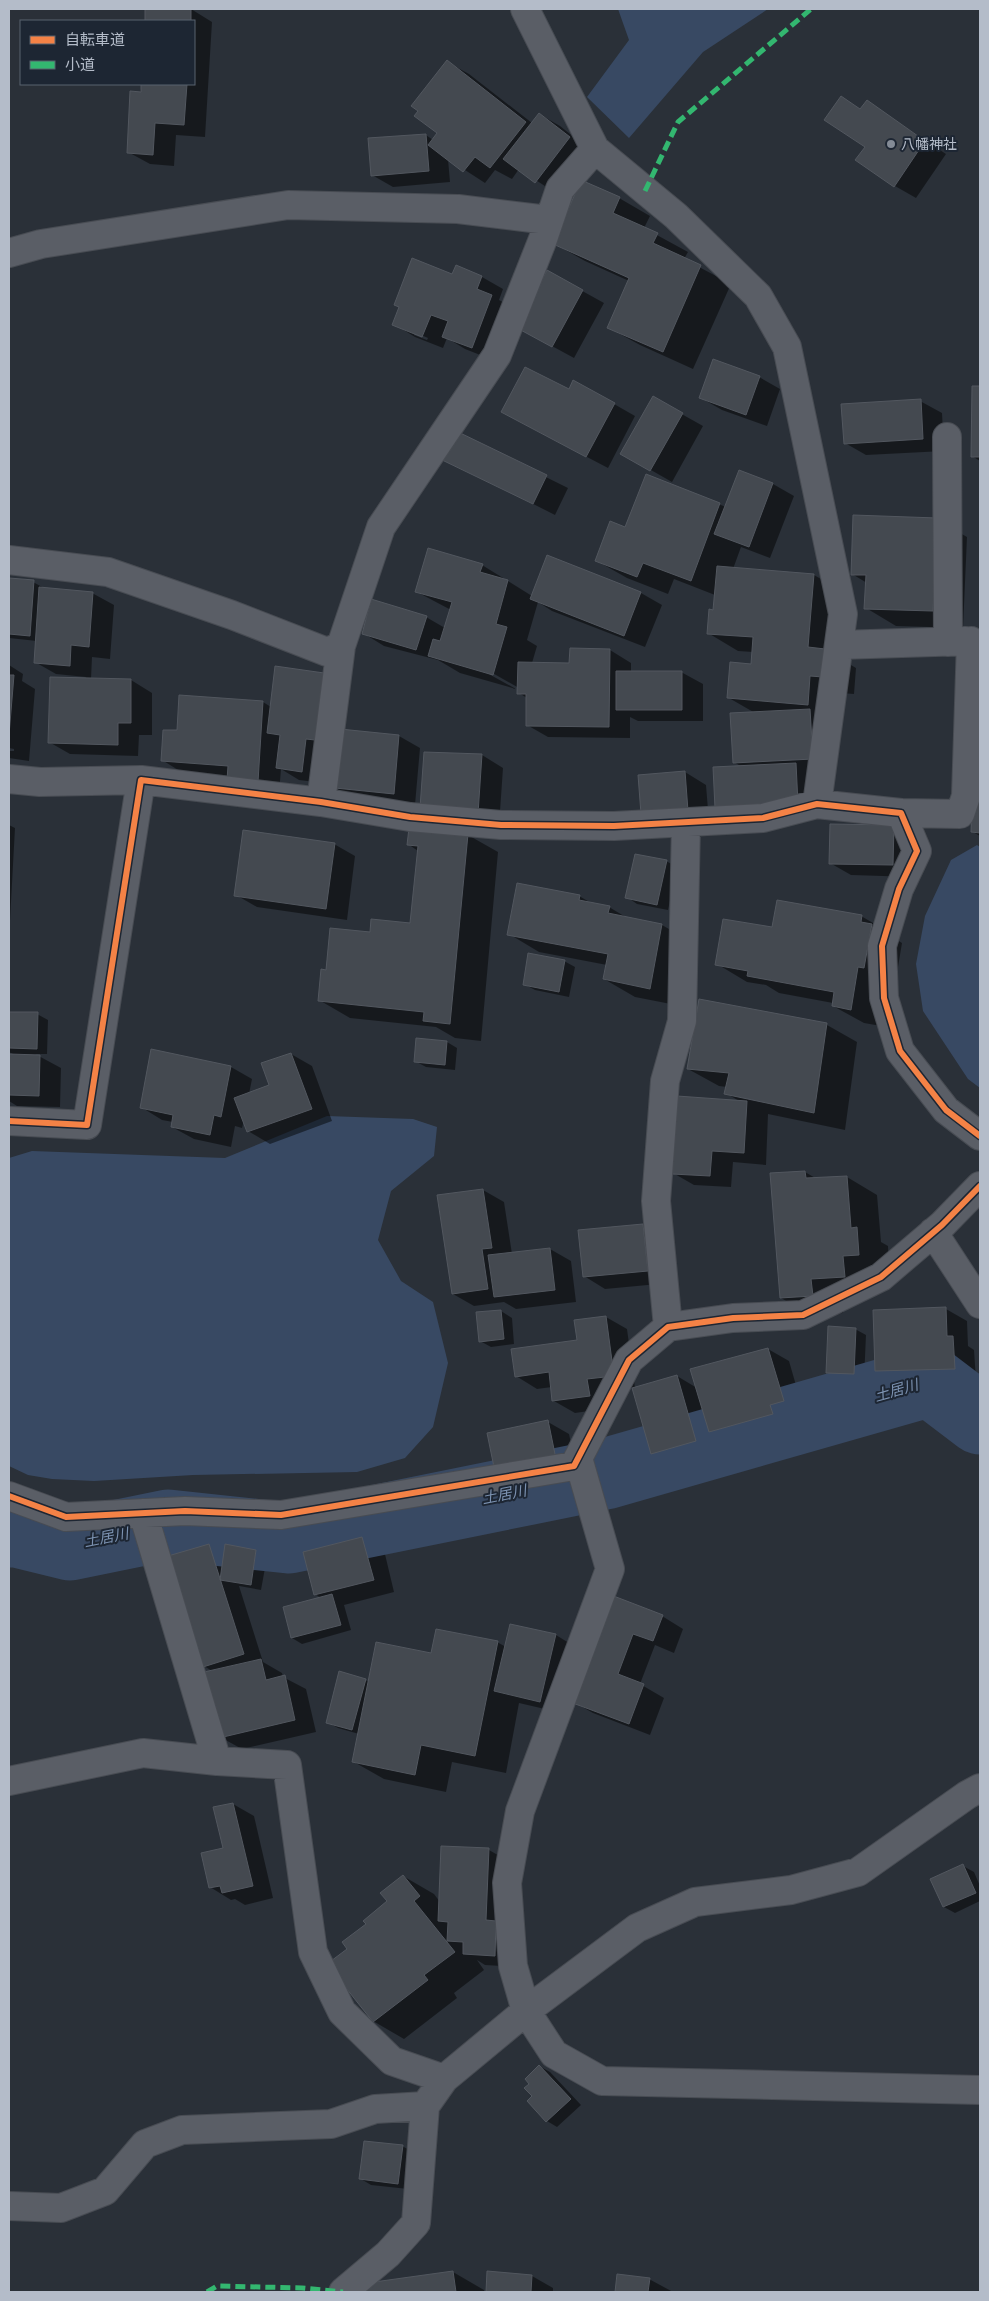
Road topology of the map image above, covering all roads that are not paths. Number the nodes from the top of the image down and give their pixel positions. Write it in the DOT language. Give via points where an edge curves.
graph roads {
  1 [pos="524,9"];
  2 [pos="595,149"];
  3 [pos="548,220"];
  4 [pos="9,253"];
  5 [pos="947,437"];
  6 [pos="9,560"];
  7 [pos="967,641"];
  8 [pos="839,645"];
  9 [pos="341,646"];
  10 [pos="9,779"];
  11 [pos="141,780"];
  12 [pos="321,802"];
  13 [pos="817,804"];
  14 [pos="901,813"];
  15 [pos="686,823"];
  16 [pos="9,1121"];
  17 [pos="980,1136"];
  18 [pos="980,1186"];
  19 [pos="933,1232"];
  20 [pos="980,1304"];
  21 [pos="668,1327"];
  22 [pos="579,1460"];
  23 [pos="9,1496"];
  24 [pos="143,1514"];
  25 [pos="217,1761"];
  26 [pos="9,1781"];
  27 [pos="980,1788"];
  28 [pos="526,2011"];
  29 [pos="444,2079"];
  30 [pos="980,2090"];
  31 [pos="425,2106"];
  32 [pos="9,2206"];
  33 [pos="343,2292"];
  1 -- 2 [label="street"];
  2 -- 3 [label="street" via="560,190"];
  2 -- 8 [label="street" via="676,216 758,296 787,347 843,614"];
  3 -- 4 [label="street" via="458,209 288,205 41,244"];
  3 -- 9 [label="street" via="497,355 381,527"];
  5 -- 7 [label="street"];
  6 -- 9 [label="street" via="108,572 327,652"];
  7 -- 8 [label="street"];
  7 -- 14 [label="street" via="966,796 960,814"];
  8 -- 13 [label="street"];
  9 -- 12 [label="street"];
  10 -- 11 [label="street" via="40,782"];
  11 -- 12 [label="street"];
  11 -- 16 [label="street" via="88,1125"];
  12 -- 15 [label="street" via="502,826"];
  13 -- 14 [label="street"];
  13 -- 15 [label="street" via="763,818"];
  14 -- 17 [label="street" via="917,851 899,889 882,946 884,998 900,1051 946,1110"];
  15 -- 21 [label="street" via="682,1021 665,1081 656,1201"];
  18 -- 19 [label="street"];
  19 -- 20 [label="street"];
  19 -- 21 [label="street" via="882,1277 803,1315 733,1318"];
  21 -- 22 [label="street" via="630,1360"];
  22 -- 24 [label="street" via="574,1466 281,1515 184,1511"];
  22 -- 28 [label="street" via="610,1569 520,1811 507,1883 513,1966"];
  23 -- 24 [label="street" via="66,1517"];
  24 -- 25 [label="street"];
  25 -- 26 [label="street" via="143,1753"];
  25 -- 29 [label="street" via="288,1765 313,1952 342,2012 392,2061"];
  27 -- 28 [label="street" via="858,1872 791,1890 695,1902 637,1928"];
  28 -- 29 [label="street"];
  28 -- 30 [label="street" via="554,2054 602,2081"];
  29 -- 31 [label="street"];
  31 -- 32 [label="street" via="375,2109 331,2124 182,2130 145,2144 105,2191 61,2208"];
  31 -- 33 [label="street" via="416,2223 388,2254"];
}
